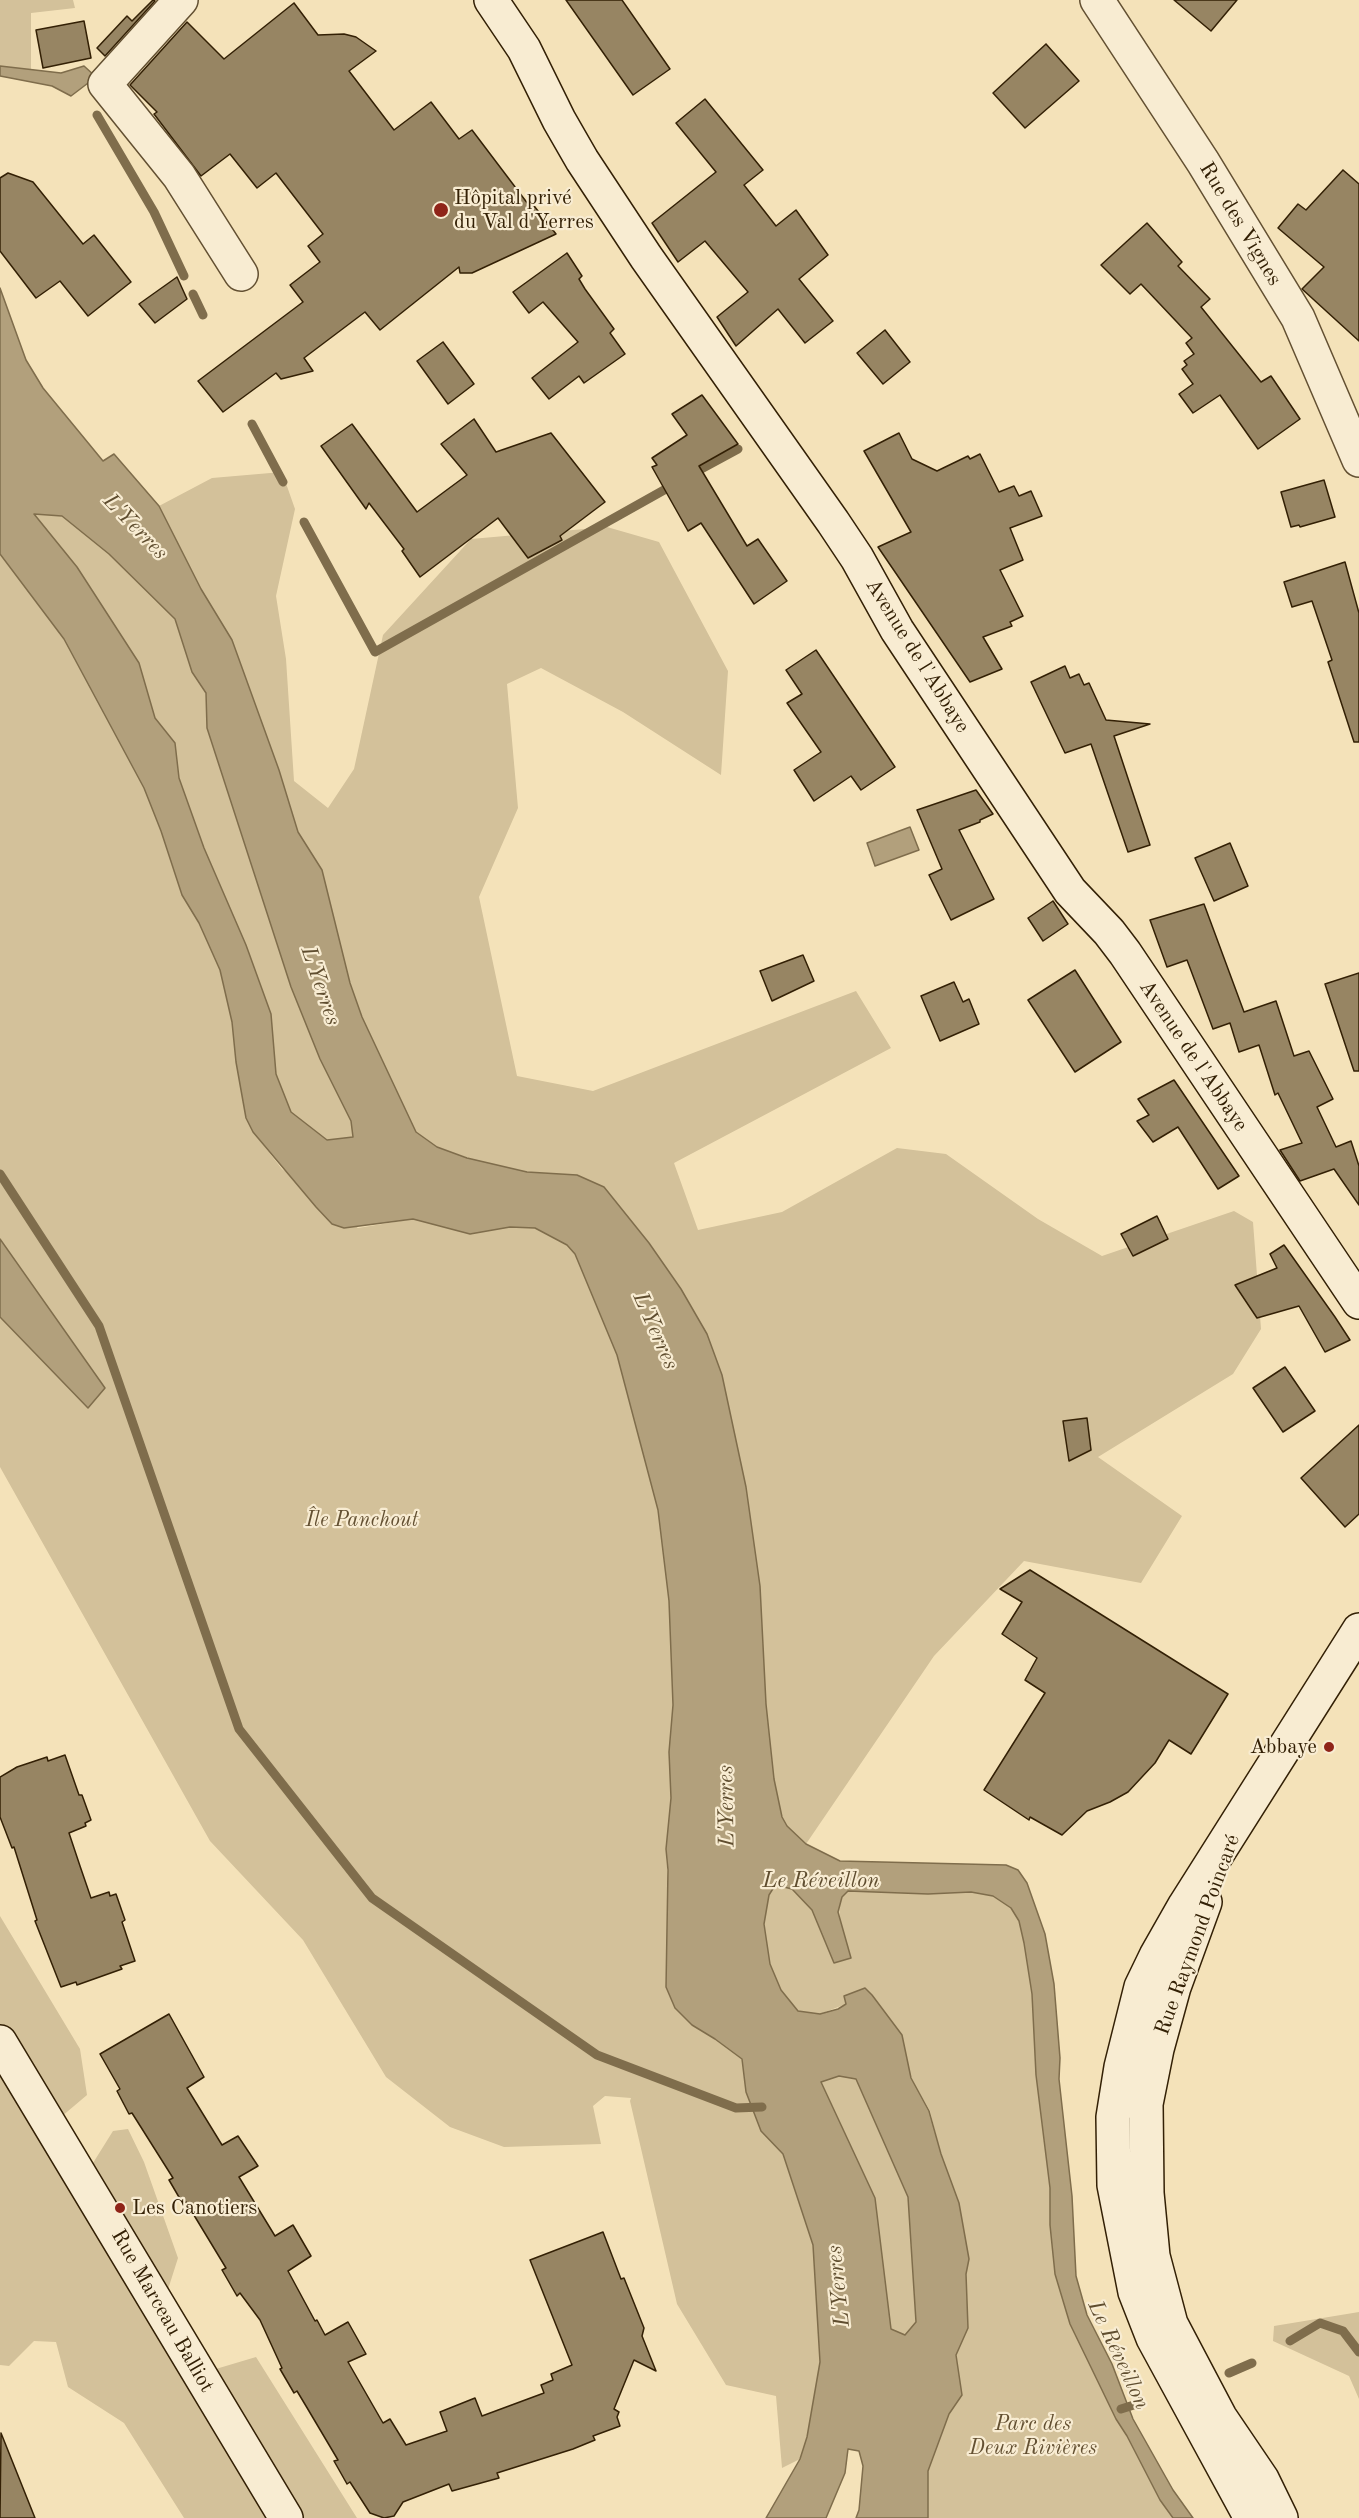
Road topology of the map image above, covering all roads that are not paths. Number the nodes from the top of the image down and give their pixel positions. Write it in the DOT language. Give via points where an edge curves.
graph roads {
  1 [pos="181,0"];
  2 [pos="491,0"];
  3 [pos="1097,0"];
  4 [pos="241,274"];
  5 [pos="1359,460"];
  6 [pos="1359,1302"];
  7 [pos="1359,1630"];
  8 [pos="1238,1822"];
  9 [pos="0,2042"];
  10 [pos="0,2071"];
  11 [pos="264,2518"];
  12 [pos="286,2518"];
  13 [pos="1251,2518"];
  14 [pos="1281,2518"];
  1 -- 4 [label="street" via="105,84 179,177"];
  2 -- 6 [label="street, Avenue de l'Abbaye" via="524,49 582,160 641,250 833,522 897,630 1070,891 1125,953"];
  3 -- 5 [label="street, Rue des Vignes" via="1203,162 1298,318"];
  7 -- 8 [label="street, Rue Raymond Poincaré"];
  8 -- 13 [label="street, Rue Raymond Poincaré" via="1185,1905 1141,1987 1113,2117 1114,2185 1135,2292 1153,2338"];
  8 -- 14 [label="street, Rue Raymond Poincaré" via="1178,1977 1157,2049 1146,2104 1147,2193 1153,2256 1172,2324 1220,2416 1262,2479"];
  9 -- 12 [label="street, Rue Marceau Balliot"];
  10 -- 11 [label="street, Rue Marceau Balliot"];
}
